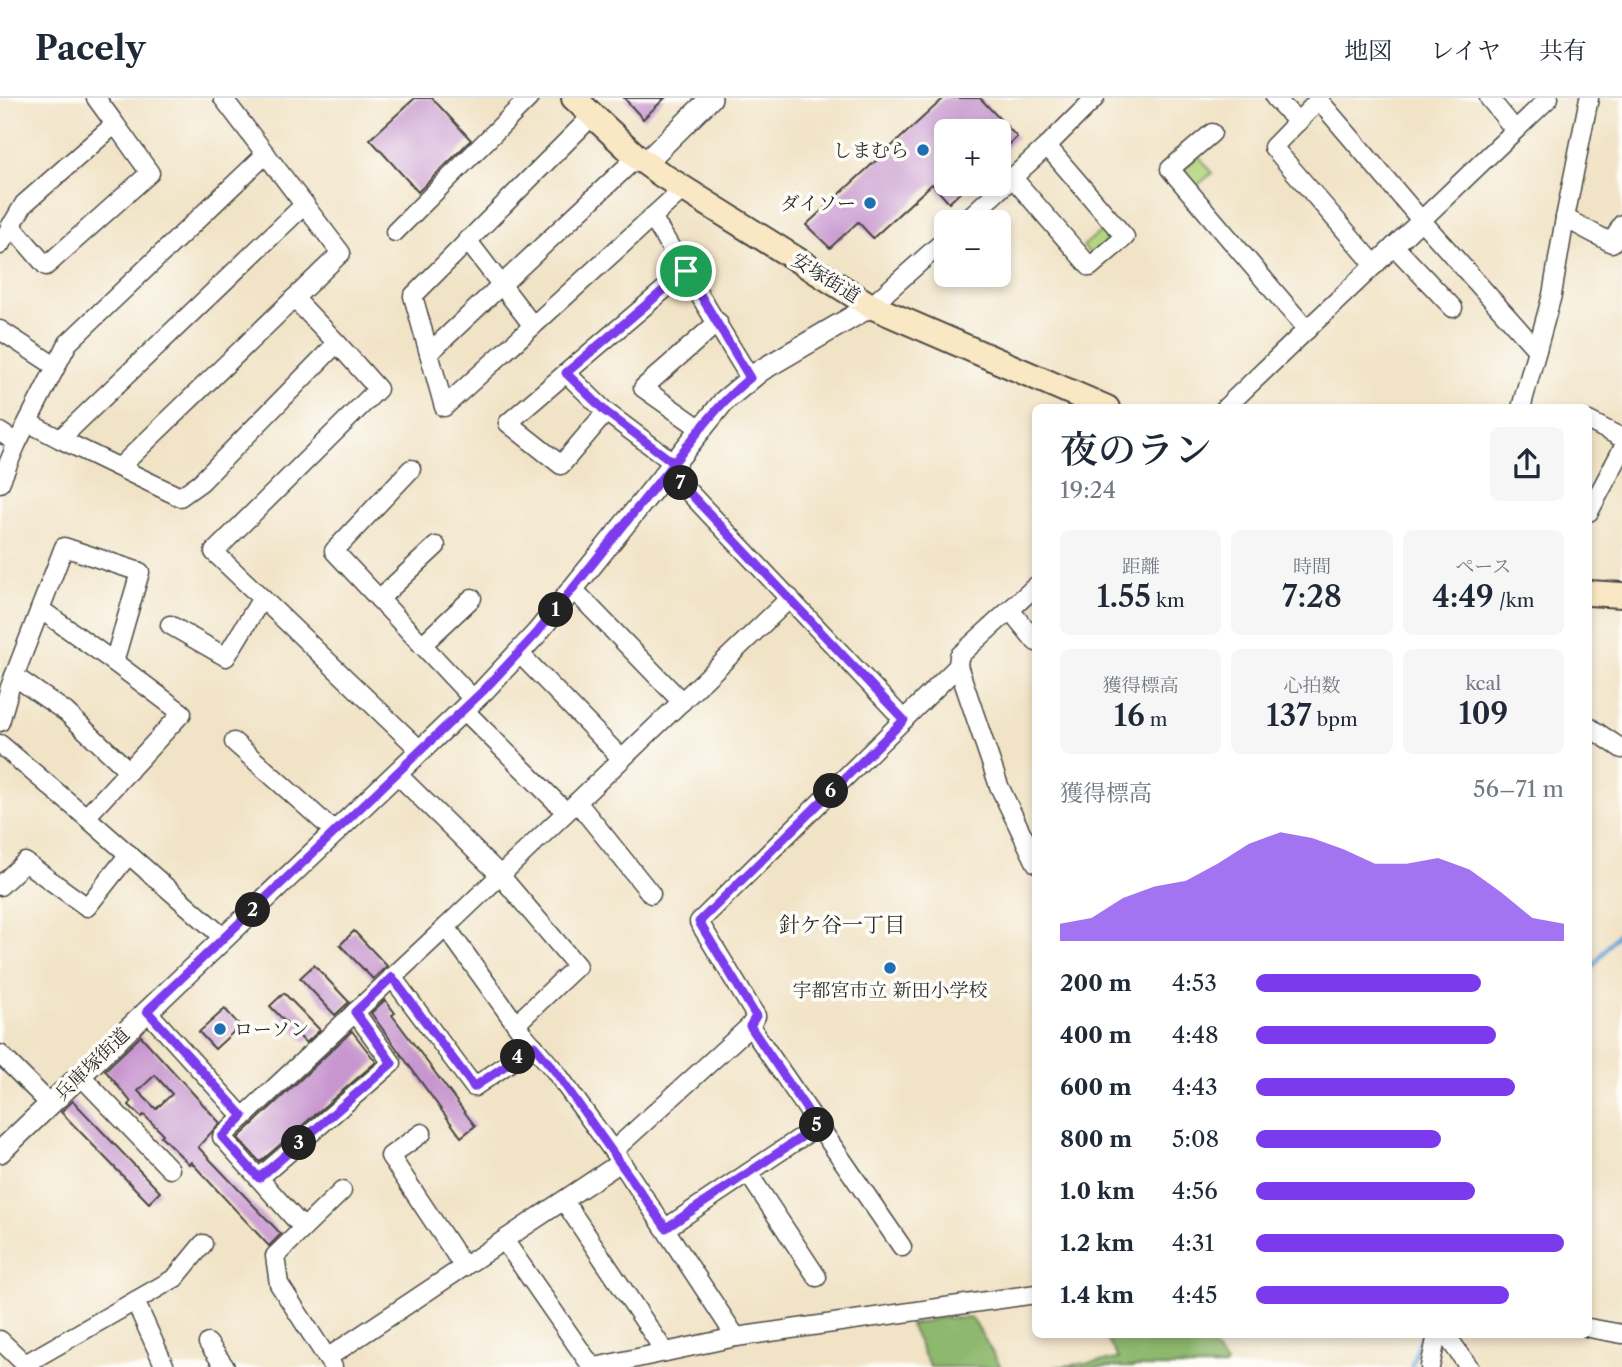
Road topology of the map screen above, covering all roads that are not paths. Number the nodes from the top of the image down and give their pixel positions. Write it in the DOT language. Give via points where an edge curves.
graph roads {
  1 [pos="96,98"];
  2 [pos="223,98"];
  3 [pos="528,98"];
  4 [pos="574,98"];
  5 [pos="711,98"];
  6 [pos="1095,98"];
  7 [pos="1275,98"];
  8 [pos="1489,98"];
  9 [pos="1549,98"];
  10 [pos="1589,98"];
  11 [pos="1318,99"];
  12 [pos="592,116"];
  13 [pos="1298,122"];
  14 [pos="115,124"];
  15 [pos="1515,130"];
  16 [pos="1212,133"];
  17 [pos="1047,146"];
  18 [pos="266,154"];
  19 [pos="641,160"];
  20 [pos="1013,178"];
  21 [pos="683,189"];
  22 [pos="305,204"];
  23 [pos="977,210"];
  24 [pos="652,217"];
  25 [pos="1564,218"];
  26 [pos="1421,220"];
  27 [pos="1622,224"];
  28 [pos="11,225"];
  29 [pos="395,232"];
  30 [pos="467,240"];
  31 [pos="0,245"];
  32 [pos="1394,246"];
  33 [pos="934,249"];
  34 [pos="1375,265"];
  35 [pos="686,271"];
  36 [pos="501,285"];
  37 [pos="294,298"];
  38 [pos="871,306"];
  39 [pos="1453,308"];
  40 [pos="718,322"];
  41 [pos="533,326"];
  42 [pos="0,330"];
  43 [pos="1307,330"];
  44 [pos="337,342"];
  45 [pos="1537,350"];
  46 [pos="429,353"];
  47 [pos="55,366"];
  48 [pos="566,373"];
  49 [pos="750,378"];
  50 [pos="1098,404"];
  51 [pos="1229,404"];
  52 [pos="1522,404"];
  53 [pos="606,412"];
  54 [pos="29,423"];
  55 [pos="1592,423"];
  56 [pos="701,429"];
  57 [pos="0,432"];
  58 [pos="1622,438"];
  59 [pos="61,439"];
  60 [pos="17,443"];
  61 [pos="1622,450"];
  62 [pos="671,466"];
  63 [pos="120,467"];
  64 [pos="411,469"];
  65 [pos="0,483"];
  66 [pos="1592,506"];
  67 [pos="436,546"];
  68 [pos="573,589"];
  69 [pos="1032,590"];
  70 [pos="1592,593"];
  71 [pos="1622,595"];
  72 [pos="262,598"];
  73 [pos="472,598"];
  74 [pos="790,598"];
  75 [pos="379,599"];
  76 [pos="40,608"];
  77 [pos="1010,610"];
  78 [pos="170,625"];
  79 [pos="1032,637"];
  80 [pos="422,645"];
  81 [pos="519,653"];
  82 [pos="114,662"];
  83 [pos="958,666"];
  84 [pos="14,676"];
  85 [pos="682,702"];
  86 [pos="469,705"];
  87 [pos="904,720"];
  88 [pos="0,722"];
  89 [pos="1592,729"];
  90 [pos="234,742"];
  91 [pos="0,744"];
  92 [pos="1622,749"];
  93 [pos="421,750"];
  94 [pos="622,759"];
  95 [pos="129,771"];
  96 [pos="397,774"];
  97 [pos="571,807"];
  98 [pos="86,817"];
  99 [pos="335,832"];
  100 [pos="129,855"];
  101 [pos="1032,855"];
  102 [pos="500,875"];
  103 [pos="0,886"];
  104 [pos="651,894"];
  105 [pos="446,926"];
  106 [pos="224,938"];
  107 [pos="392,977"];
  108 [pos="147,1011"];
  109 [pos="355,1012"];
  110 [pos="516,1024"];
  111 [pos="750,1026"];
  112 [pos="534,1046"];
  113 [pos="0,1054"];
  114 [pos="80,1075"];
  115 [pos="50,1104"];
  116 [pos="243,1116"];
  117 [pos="818,1126"];
  118 [pos="422,1133"];
  119 [pos="0,1152"];
  120 [pos="617,1156"];
  121 [pos="170,1169"];
  122 [pos="748,1172"];
  123 [pos="259,1178"];
  124 [pos="342,1191"];
  125 [pos="564,1201"];
  126 [pos="303,1228"];
  127 [pos="666,1228"];
  128 [pos="504,1240"];
  129 [pos="203,1244"];
  130 [pos="902,1247"];
  131 [pos="464,1267"];
  132 [pos="817,1277"];
  133 [pos="1032,1295"];
  134 [pos="135,1301"];
  135 [pos="1592,1329"];
  136 [pos="1622,1334"];
  137 [pos="736,1337"];
  138 [pos="1436,1338"];
  139 [pos="1448,1338"];
  140 [pos="0,1339"];
  141 [pos="208,1343"];
  142 [pos="665,1352"];
  143 [pos="330,1362"];
  144 [pos="165,1367"];
  145 [pos="225,1367"];
  146 [pos="594,1367"];
  147 [pos="1430,1367"];
  148 [pos="1469,1367"];
  1 -- 14 [label="street"];
  2 -- 18 [label="street"];
  3 -- 29 [label="street"];
  4 -- 12 [label="main road, 安塚街道"];
  5 -- 19 [label="street"];
  6 -- 17 [label="street"];
  7 -- 13 [label="street"];
  8 -- 15 [label="street"];
  9 -- 15 [label="street"];
  10 -- 25 [label="street"];
  11 -- 13 [label="street"];
  11 -- 26 [label="street"];
  12 -- 19 [label="main road, 安塚街道"];
  12 -- 30 [label="street"];
  13 -- 34 [label="street" via="1273,147"];
  14 -- 28 [label="street" via="24,204"];
  14 -- 28 [label="street" via="150,173 46,266"];
  15 -- 26 [label="street"];
  16 -- 43 [label="street" via="1170,169"];
  17 -- 20 [label="street"];
  17 -- 20 [label="street" via="1125,237 1090,267"];
  18 -- 22 [label="street"];
  18 -- 47 [label="street" via="68,343"];
  19 -- 21 [label="main road, 安塚街道"];
  19 -- 36 [label="street"];
  20 -- 23 [label="street"];
  21 -- 24 [label="street"];
  21 -- 38 [label="main road, 安塚街道"];
  22 -- 37 [label="street" via="341,253"];
  22 -- 59 [label="street"];
  24 -- 35 [label="street"];
  24 -- 41 [label="street"];
  25 -- 27 [label="street" via="1612,243"];
  25 -- 45 [label="street" via="1552,295"];
  26 -- 32 [label="street"];
  26 -- 45 [label="street"];
  28 -- 31 [label="street"];
  30 -- 36 [label="street"];
  30 -- 46 [label="street" via="412,296"];
  32 -- 34 [label="street"];
  32 -- 39 [label="street"];
  33 -- 38 [label="street"];
  34 -- 43 [label="street"];
  35 -- 40 [label="street"];
  35 -- 48 [label="street"];
  36 -- 41 [label="street"];
  36 -- 46 [label="street"];
  37 -- 44 [label="street"];
  37 -- 63 [label="street"];
  38 -- 49 [label="street, 兵庫塚街道"];
  38 -- 50 [label="main road, 安塚街道"];
  40 -- 49 [label="street"];
  40 -- 56 [label="street" via="643,388"];
  41 -- 46 [label="street" via="444,407"];
  42 -- 47 [label="street"];
  43 -- 51 [label="street"];
  44 -- 63 [label="street" via="201,482 180,496"];
  44 -- 72 [label="street" via="378,388 214,552"];
  45 -- 52 [label="street"];
  47 -- 54 [label="street"];
  48 -- 53 [label="street"];
  48 -- 53 [label="street" via="508,423 561,465"];
  49 -- 56 [label="street, 兵庫塚街道"];
  53 -- 62 [label="street"];
  54 -- 59 [label="street"];
  54 -- 60 [label="street"];
  55 -- 58 [label="street"];
  56 -- 62 [label="street, 兵庫塚街道"];
  57 -- 60 [label="street"];
  59 -- 63 [label="street"];
  60 -- 65 [label="street"];
  61 -- 66 [label="street"];
  62 -- 68 [label="street, 兵庫塚街道"];
  62 -- 74 [label="street"];
  64 -- 75 [label="street" via="334,551"];
  67 -- 75 [label="street"];
  68 -- 81 [label="street, 兵庫塚街道"];
  68 -- 85 [label="street"];
  69 -- 77 [label="street"];
  70 -- 71 [label="main road"];
  72 -- 78 [label="street" via="226,657"];
  72 -- 93 [label="street"];
  73 -- 80 [label="street"];
  74 -- 85 [label="street"];
  74 -- 87 [label="street"];
  75 -- 80 [label="street"];
  76 -- 82 [label="street"];
  76 -- 82 [label="street" via="64,547 140,572"];
  76 -- 84 [label="street"];
  77 -- 79 [label="street"];
  77 -- 83 [label="street" via="959,656"];
  80 -- 86 [label="street"];
  81 -- 86 [label="street, 兵庫塚街道"];
  81 -- 94 [label="street"];
  82 -- 95 [label="street" via="182,713"];
  83 -- 87 [label="street"];
  83 -- 101 [label="street" via="999,786"];
  84 -- 88 [label="street"];
  84 -- 95 [label="street" via="66,712"];
  85 -- 94 [label="street"];
  86 -- 93 [label="street, 兵庫塚街道"];
  86 -- 97 [label="street"];
  87 -- 111 [label="street" via="699,922 756,1016"];
  89 -- 92 [label="street"];
  90 -- 99 [label="street"];
  91 -- 98 [label="street"];
  93 -- 96 [label="street, 兵庫塚街道"];
  94 -- 97 [label="street"];
  95 -- 98 [label="street"];
  96 -- 99 [label="street, 兵庫塚街道"];
  96 -- 102 [label="street"];
  97 -- 102 [label="street"];
  97 -- 104 [label="street"];
  98 -- 100 [label="street"];
  99 -- 106 [label="street, 兵庫塚街道"];
  100 -- 103 [label="street" via="87,907 24,862"];
  100 -- 106 [label="street"];
  102 -- 105 [label="street"];
  102 -- 110 [label="street" via="577,966"];
  105 -- 107 [label="street"];
  105 -- 110 [label="street"];
  106 -- 108 [label="street, 兵庫塚街道"];
  107 -- 109 [label="street"];
  107 -- 112 [label="street" via="474,1087"];
  108 -- 114 [label="street, 兵庫塚街道"];
  108 -- 116 [label="street"];
  109 -- 116 [label="street"];
  109 -- 123 [label="street" via="392,1063"];
  110 -- 112 [label="street"];
  111 -- 117 [label="street"];
  111 -- 120 [label="street"];
  112 -- 120 [label="street"];
  113 -- 115 [label="street"];
  114 -- 115 [label="street, 兵庫塚街道"];
  114 -- 121 [label="street"];
  115 -- 119 [label="street, 兵庫塚街道"];
  116 -- 123 [label="street" via="222,1137"];
  117 -- 122 [label="street"];
  117 -- 130 [label="street"];
  118 -- 131 [label="street" via="390,1156"];
  120 -- 125 [label="street"];
  120 -- 127 [label="street"];
  122 -- 127 [label="street"];
  122 -- 132 [label="street"];
  123 -- 126 [label="street"];
  124 -- 126 [label="street"];
  125 -- 128 [label="street"];
  125 -- 142 [label="street"];
  126 -- 143 [label="street" via="275,1256 279,1284"];
  127 -- 137 [label="street"];
  128 -- 131 [label="street"];
  128 -- 146 [label="street"];
  129 -- 134 [label="street" via="175,1278"];
  131 -- 143 [label="street"];
  133 -- 137 [label="street"];
  134 -- 140 [label="street" via="25,1364"];
  134 -- 144 [label="street"];
  135 -- 136 [label="street"];
  137 -- 142 [label="street"];
  138 -- 147 [label="street"];
  139 -- 148 [label="street"];
  141 -- 145 [label="street"];
  142 -- 146 [label="street"];
}
